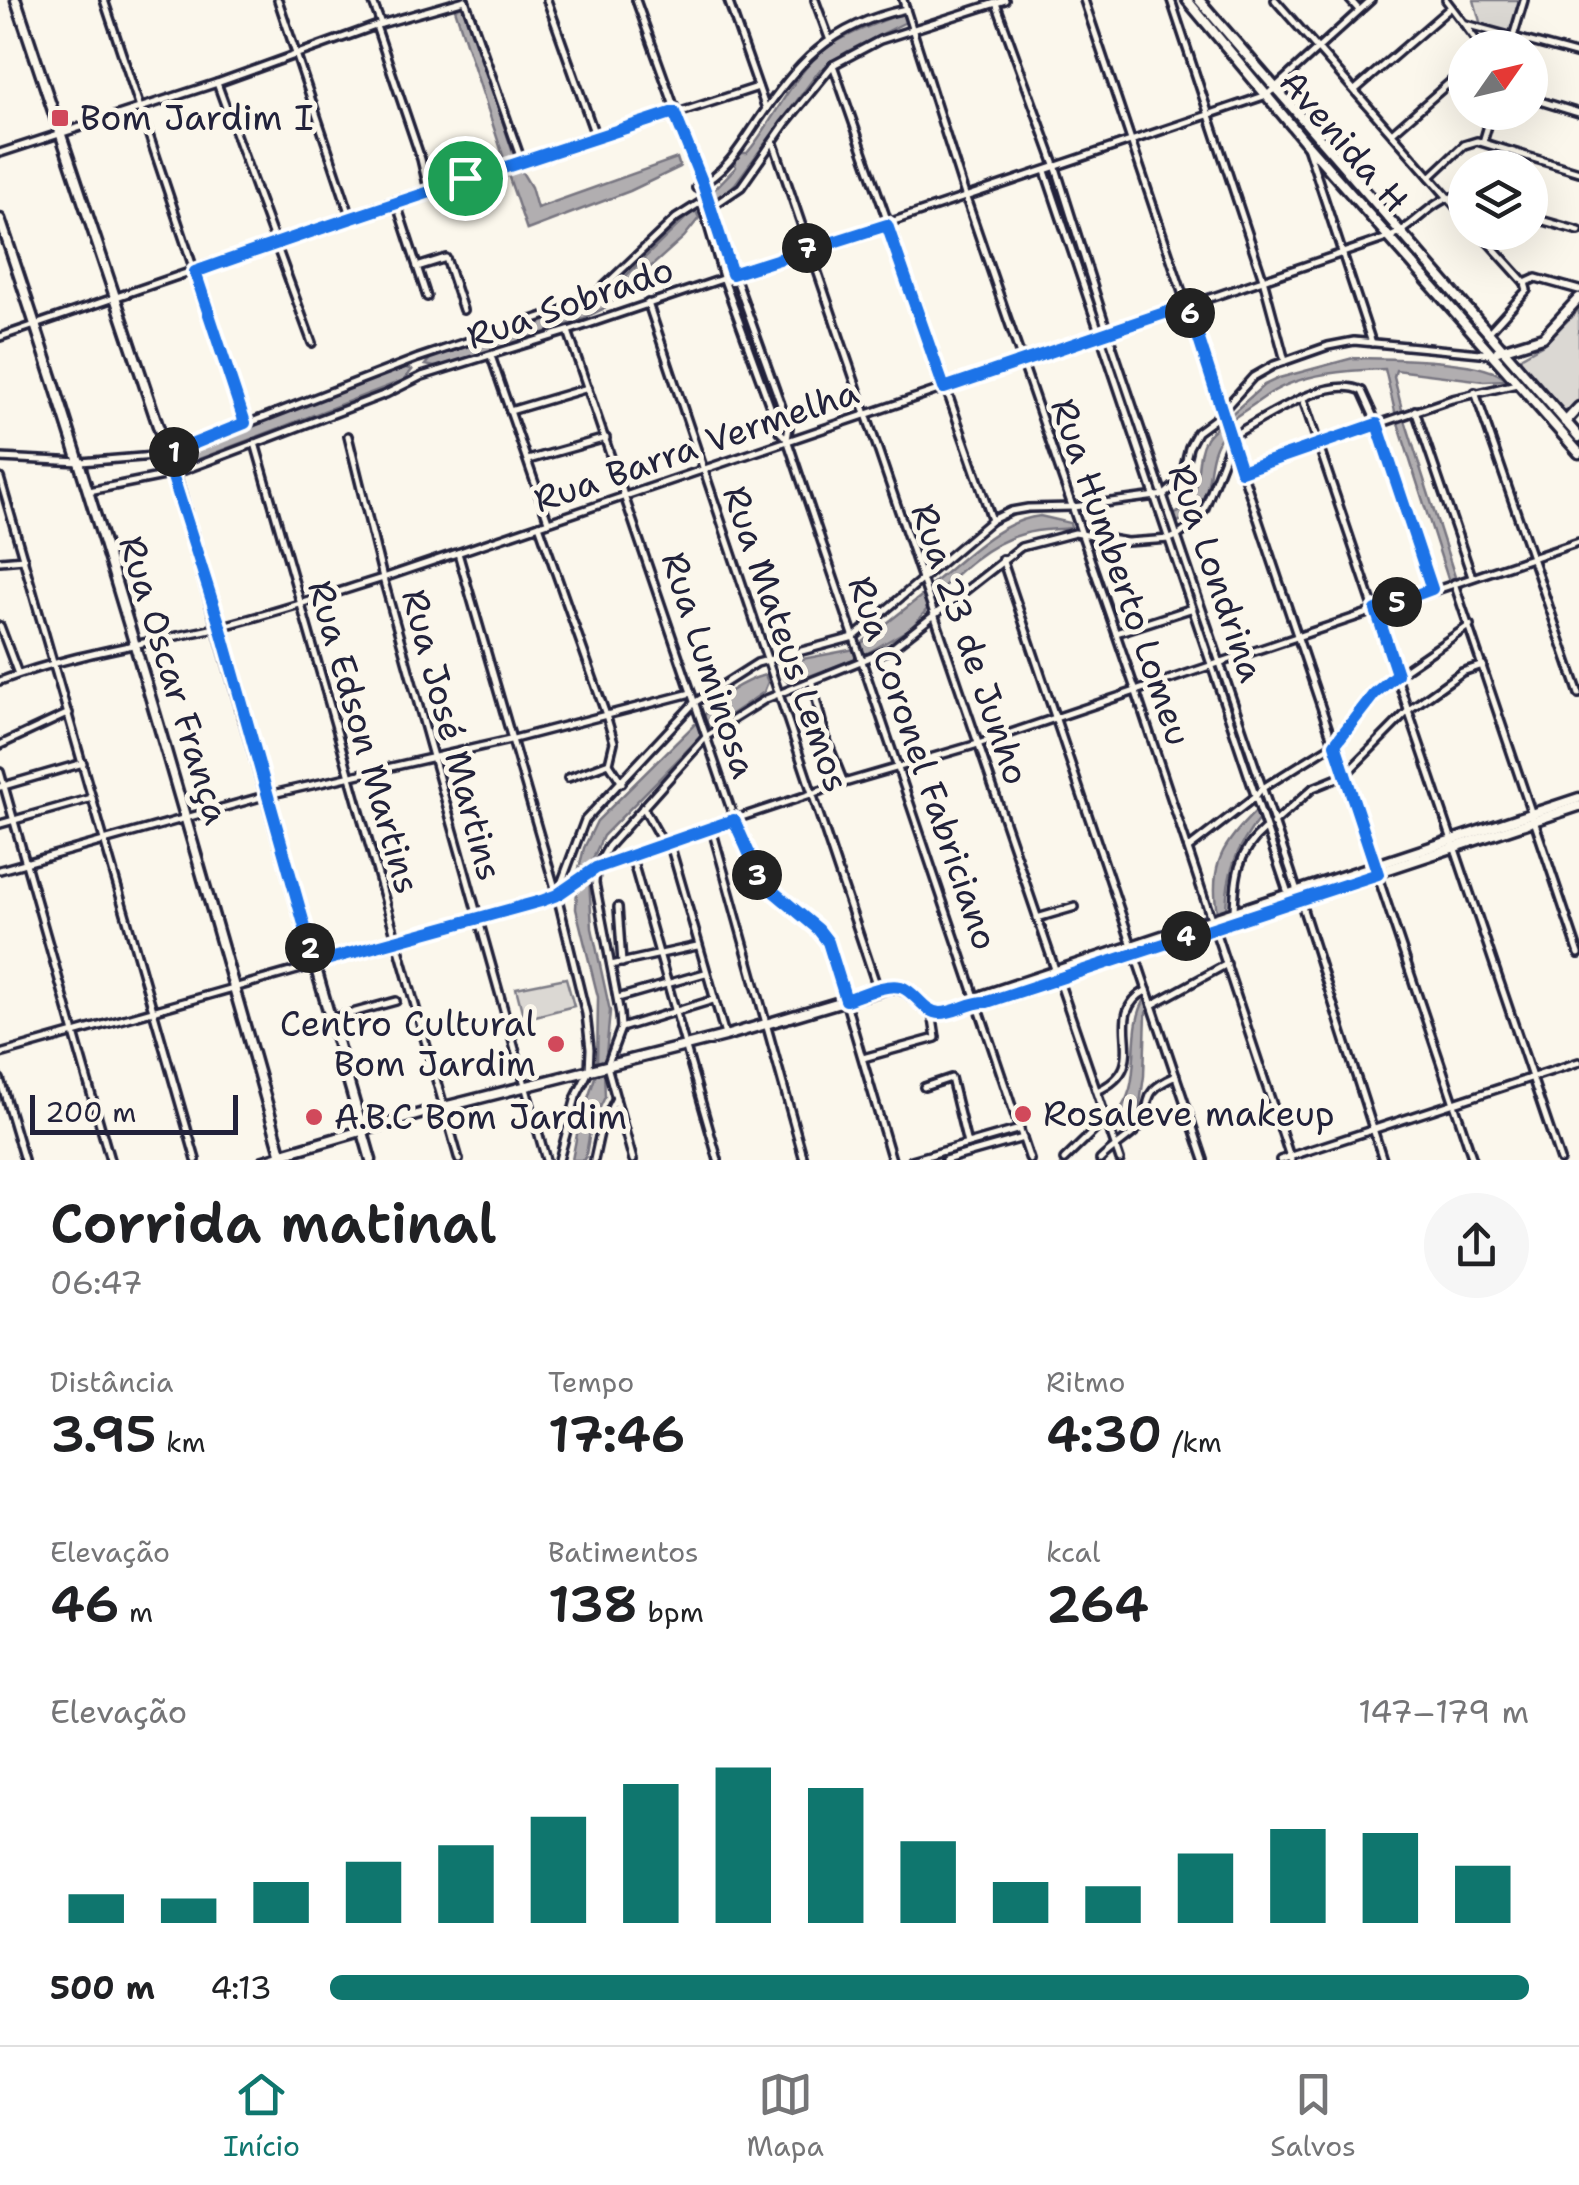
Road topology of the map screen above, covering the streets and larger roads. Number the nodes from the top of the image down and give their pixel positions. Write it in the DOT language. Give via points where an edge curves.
graph roads {
  1 [pos="16,0"];
  2 [pos="104,0"];
  3 [pos="278,0"];
  4 [pos="372,0"];
  5 [pos="465,0"];
  6 [pos="547,0"];
  7 [pos="636,0"];
  8 [pos="728,0"];
  9 [pos="816,0"];
  10 [pos="903,0"];
  11 [pos="1005,0"];
  12 [pos="1084,0"];
  13 [pos="1171,0"];
  14 [pos="1187,0"];
  15 [pos="1199,0"];
  16 [pos="1275,0"];
  17 [pos="1350,0"];
  18 [pos="1370,0"];
  19 [pos="1446,0"];
  20 [pos="1524,0"];
  21 [pos="996,3"];
  22 [pos="1452,7"];
  23 [pos="906,9"];
  24 [pos="1358,10"];
  25 [pos="1465,24"];
  26 [pos="378,25"];
  27 [pos="914,30"];
  28 [pos="1469,30"];
  29 [pos="1481,30"];
  30 [pos="1514,30"];
  31 [pos="828,38"];
  32 [pos="1317,48"];
  33 [pos="1548,49"];
  34 [pos="296,54"];
  35 [pos="1579,56"];
  36 [pos="832,64"];
  37 [pos="217,83"];
  38 [pos="1448,84"];
  39 [pos="758,86"];
  40 [pos="1270,91"];
  41 [pos="1355,91"];
  42 [pos="1548,104"];
  43 [pos="140,106"];
  44 [pos="766,109"];
  45 [pos="674,112"];
  46 [pos="1579,113"];
  47 [pos="1209,114"];
  48 [pos="1486,130"];
  49 [pos="60,132"];
  50 [pos="1392,134"];
  51 [pos="596,138"];
  52 [pos="1131,141"];
  53 [pos="1482,142"];
  54 [pos="1306,143"];
  55 [pos="774,144"];
  56 [pos="1329,152"];
  57 [pos="0,154"];
  58 [pos="1321,159"];
  59 [pos="522,162"];
  60 [pos="1056,168"];
  61 [pos="1045,171"];
  62 [pos="1579,172"];
  63 [pos="1430,177"];
  64 [pos="700,186"];
  65 [pos="428,190"];
  66 [pos="1446,197"];
  67 [pos="966,198"];
  68 [pos="704,200"];
  69 [pos="396,202"];
  70 [pos="707,210"];
  71 [pos="351,218"];
  72 [pos="0,219"];
  73 [pos="1548,222"];
  74 [pos="887,225"];
  75 [pos="1579,231"];
  76 [pos="1400,234"];
  77 [pos="1390,237"];
  78 [pos="277,242"];
  79 [pos="808,248"];
  80 [pos="1495,250"];
  81 [pos="1342,252"];
  82 [pos="417,267"];
  83 [pos="195,272"];
  84 [pos="732,274"];
  85 [pos="723,277"];
  86 [pos="1263,279"];
  87 [pos="1526,284"];
  88 [pos="1579,290"];
  89 [pos="116,297"];
  90 [pos="427,297"];
  91 [pos="1579,298"];
  92 [pos="648,304"];
  93 [pos="1188,305"];
  94 [pos="464,310"];
  95 [pos="36,324"];
  96 [pos="568,331"];
  97 [pos="1104,334"];
  98 [pos="1486,334"];
  99 [pos="0,337"];
  100 [pos="312,343"];
  101 [pos="1372,343"];
  102 [pos="1502,350"];
  103 [pos="1491,354"];
  104 [pos="491,356"];
  105 [pos="1285,360"];
  106 [pos="1023,362"];
  107 [pos="1517,384"];
  108 [pos="588,388"];
  109 [pos="944,388"];
  110 [pos="1474,392"];
  111 [pos="1303,399"];
  112 [pos="1579,407"];
  113 [pos="1222,410"];
  114 [pos="1415,410"];
  115 [pos="510,411"];
  116 [pos="867,415"];
  117 [pos="1566,422"];
  118 [pos="245,423"];
  119 [pos="1377,424"];
  120 [pos="1558,430"];
  121 [pos="348,436"];
  122 [pos="1579,437"];
  123 [pos="606,438"];
  124 [pos="787,439"];
  125 [pos="1230,439"];
  126 [pos="255,443"];
  127 [pos="1320,445"];
  128 [pos="1148,449"];
  129 [pos="1140,452"];
  130 [pos="1579,453"];
  131 [pos="166,455"];
  132 [pos="0,458"];
  133 [pos="528,460"];
  134 [pos="81,462"];
  135 [pos="702,470"];
  136 [pos="1241,471"];
  137 [pos="174,474"];
  138 [pos="0,478"];
  139 [pos="90,491"];
  140 [pos="626,494"];
  141 [pos="1155,495"];
  142 [pos="1164,495"];
  143 [pos="1073,507"];
  144 [pos="992,520"];
  145 [pos="548,521"];
  146 [pos="539,526"];
  147 [pos="1082,534"];
  148 [pos="1178,535"];
  149 [pos="1170,539"];
  150 [pos="1579,542"];
  151 [pos="458,552"];
  152 [pos="1531,557"];
  153 [pos="1002,559"];
  154 [pos="24,560"];
  155 [pos="0,561"];
  156 [pos="1472,577"];
  157 [pos="383,578"];
  158 [pos="922,581"];
  159 [pos="1454,582"];
  160 [pos="1432,589"];
  161 [pos="301,604"];
  162 [pos="1193,608"];
  163 [pos="1376,610"];
  164 [pos="934,615"];
  165 [pos="1470,625"];
  166 [pos="0,626"];
  167 [pos="220,626"];
  168 [pos="1116,633"];
  169 [pos="1296,636"];
  170 [pos="854,637"];
  171 [pos="134,646"];
  172 [pos="766,660"];
  173 [pos="1220,661"];
  174 [pos="862,662"];
  175 [pos="53,663"];
  176 [pos="1212,664"];
  177 [pos="1483,665"];
  178 [pos="18,674"];
  179 [pos="1397,674"];
  180 [pos="0,682"];
  181 [pos="812,683"];
  182 [pos="1135,689"];
  183 [pos="690,693"];
  184 [pos="779,694"];
  185 [pos="1579,694"];
  186 [pos="694,703"];
  187 [pos="1410,709"];
  188 [pos="69,713"];
  189 [pos="606,716"];
  190 [pos="1055,716"];
  191 [pos="707,736"];
  192 [pos="510,740"];
  193 [pos="978,744"];
  194 [pos="1335,744"];
  195 [pos="0,745"];
  196 [pos="432,758"];
  197 [pos="609,763"];
  198 [pos="83,764"];
  199 [pos="896,768"];
  200 [pos="0,772"];
  201 [pos="1345,775"];
  202 [pos="352,778"];
  203 [pos="568,778"];
  204 [pos="622,783"];
  205 [pos="844,783"];
  206 [pos="2,786"];
  207 [pos="1260,789"];
  208 [pos="813,794"];
  209 [pos="268,795"];
  210 [pos="1254,797"];
  211 [pos="92,798"];
  212 [pos="1579,798"];
  213 [pos="1579,806"];
  214 [pos="644,807"];
  215 [pos="187,817"];
  216 [pos="1532,817"];
  217 [pos="14,820"];
  218 [pos="734,820"];
  219 [pos="0,824"];
  220 [pos="1274,824"];
  221 [pos="712,829"];
  222 [pos="1265,830"];
  223 [pos="104,840"];
  224 [pos="666,842"];
  225 [pos="1454,843"];
  226 [pos="1188,849"];
  227 [pos="631,856"];
  228 [pos="26,863"];
  229 [pos="596,868"];
  230 [pos="0,870"];
  231 [pos="1376,870"];
  232 [pos="557,895"];
  233 [pos="1294,896"];
  234 [pos="1075,906"];
  235 [pos="618,907"];
  236 [pos="1234,912"];
  237 [pos="477,918"];
  238 [pos="1037,918"];
  239 [pos="1212,923"];
  240 [pos="394,940"];
  241 [pos="698,946"];
  242 [pos="1134,950"];
  243 [pos="1579,954"];
  244 [pos="658,956"];
  245 [pos="315,963"];
  246 [pos="622,963"];
  247 [pos="1227,964"];
  248 [pos="611,965"];
  249 [pos="705,973"];
  250 [pos="1057,975"];
  251 [pos="666,984"];
  252 [pos="234,985"];
  253 [pos="878,990"];
  254 [pos="1147,990"];
  255 [pos="618,998"];
  256 [pos="713,1000"];
  257 [pos="846,1000"];
  258 [pos="396,1001"];
  259 [pos="977,1001"];
  260 [pos="1152,1005"];
  261 [pos="152,1008"];
  262 [pos="932,1010"];
  263 [pos="673,1011"];
  264 [pos="330,1019"];
  265 [pos="767,1023"];
  266 [pos="621,1028"];
  267 [pos="71,1032"];
  268 [pos="726,1036"];
  269 [pos="684,1047"];
  270 [pos="0,1054"];
  271 [pos="863,1058"];
  272 [pos="1579,1062"];
  273 [pos="607,1066"];
  274 [pos="588,1071"];
  275 [pos="1176,1076"];
  276 [pos="1532,1077"];
  277 [pos="0,1078"];
  278 [pos="528,1086"];
  279 [pos="924,1087"];
  280 [pos="1097,1091"];
  281 [pos="616,1098"];
  282 [pos="1454,1102"];
  283 [pos="444,1107"];
  284 [pos="1106,1119"];
  285 [pos="1020,1129"];
  286 [pos="1372,1129"];
  287 [pos="362,1130"];
  288 [pos="1023,1138"];
  289 [pos="967,1144"];
  290 [pos="1115,1144"];
  291 [pos="283,1157"];
  292 [pos="1290,1158"];
  293 [pos="24,1160"];
  294 [pos="110,1160"];
  295 [pos="196,1160"];
  296 [pos="262,1160"];
  297 [pos="371,1160"];
  298 [pos="459,1160"];
  299 [pos="546,1160"];
  300 [pos="559,1160"];
  301 [pos="594,1160"];
  302 [pos="633,1160"];
  303 [pos="718,1160"];
  304 [pos="804,1160"];
  305 [pos="892,1160"];
  306 [pos="912,1160"];
  307 [pos="945,1160"];
  308 [pos="1030,1160"];
  309 [pos="1064,1160"];
  310 [pos="1100,1160"];
  311 [pos="1120,1160"];
  312 [pos="1204,1160"];
  313 [pos="1280,1160"];
  314 [pos="1382,1160"];
  315 [pos="1474,1160"];
  316 [pos="1560,1160"];
  1 -- 49 [label="street"];
  2 -- 43 [label="street"];
  3 -- 34 [label="street"];
  4 -- 26 [label="street"];
  5 -- 26 [label="street"];
  5 -- 59 [label="street"];
  6 -- 51 [label="street"];
  7 -- 45 [label="street, Rua Coronel Fabriciano"];
  8 -- 39 [label="street"];
  9 -- 31 [label="street"];
  10 -- 23 [label="street, Rua Humberto Lomeu"];
  11 -- 21 [label="street"];
  12 -- 52 [label="street"];
  13 -- 47 [label="street"];
  14 -- 40 [label="street, Avenida H"];
  15 -- 40 [label="street, Avenida H"];
  16 -- 32 [label="street"];
  17 -- 24 [label="street"];
  18 -- 24 [label="street"];
  19 -- 22 [label="street"];
  20 -- 30 [label="street"];
  21 -- 27 [label="street"];
  21 -- 60 [label="street, Rua Londrina"];
  22 -- 25 [label="street"];
  22 -- 41 [label="street"];
  23 -- 27 [label="street, Rua Humberto Lomeu"];
  23 -- 31 [label="street"];
  24 -- 32 [label="street"];
  25 -- 28 [label="street"];
  25 -- 29 [label="street"];
  26 -- 34 [label="street"];
  26 -- 65 [label="street"];
  27 -- 36 [label="street"];
  27 -- 67 [label="street, Rua Humberto Lomeu"];
  31 -- 44 [label="street"];
  32 -- 40 [label="street"];
  32 -- 41 [label="street"];
  33 -- 35 [label="street"];
  34 -- 37 [label="street"];
  34 -- 71 [label="street"];
  36 -- 55 [label="street"];
  36 -- 74 [label="street"];
  37 -- 43 [label="street"];
  37 -- 78 [label="street"];
  38 -- 50 [label="street"];
  39 -- 44 [label="street"];
  39 -- 45 [label="street"];
  40 -- 47 [label="street, Rua Sobrado"];
  40 -- 54 [label="street, Avenida H"];
  40 -- 56 [label="street, Avenida H"];
  41 -- 50 [label="street"];
  42 -- 46 [label="street"];
  43 -- 49 [label="street"];
  43 -- 83 [label="street"];
  44 -- 64 [label="street" via="729,164"];
  45 -- 51 [label="street"];
  45 -- 64 [label="street, Rua Coronel Fabriciano"];
  47 -- 52 [label="street, Rua Sobrado"];
  47 -- 86 [label="street"];
  48 -- 53 [label="street"];
  49 -- 57 [label="street"];
  49 -- 89 [label="street"];
  50 -- 63 [label="street"];
  51 -- 59 [label="street"];
  52 -- 60 [label="street, Rua Sobrado"];
  52 -- 93 [label="street"];
  53 -- 62 [label="street"];
  53 -- 63 [label="street" via="1464,145"];
  54 -- 58 [label="street, Avenida H"];
  54 -- 81 [label="street"];
  55 -- 70 [label="street" via="741,187"];
  55 -- 79 [label="street, Rua 23 de Junho"];
  56 -- 58 [label="street"];
  56 -- 76 [label="street, Avenida H"];
  58 -- 77 [label="street, Avenida H"];
  59 -- 65 [label="street"];
  60 -- 61 [label="street, Rua Sobrado"];
  60 -- 97 [label="street, Rua Londrina"];
  61 -- 67 [label="street, Rua Sobrado"];
  61 -- 97 [label="street, Rua Londrina"];
  63 -- 66 [label="street"];
  64 -- 68 [label="street, Rua Coronel Fabriciano"];
  65 -- 69 [label="street"];
  66 -- 76 [label="street"];
  67 -- 74 [label="street, Rua Sobrado"];
  67 -- 106 [label="street, Rua Humberto Lomeu"];
  68 -- 70 [label="street, Rua Coronel Fabriciano"];
  68 -- 118 [label="street, Rua Sobrado" via="594,296"];
  69 -- 71 [label="street"];
  69 -- 82 [label="street"];
  70 -- 84 [label="street, Rua Coronel Fabriciano"];
  70 -- 85 [label="street, Rua Coronel Fabriciano"];
  71 -- 78 [label="street"];
  72 -- 95 [label="street, Rua Oscar França"];
  73 -- 75 [label="street"];
  74 -- 79 [label="street, Rua Sobrado"];
  74 -- 109 [label="street"];
  76 -- 77 [label="street, Rua Barra Vermelha"];
  76 -- 98 [label="street, Avenida H"];
  77 -- 81 [label="street, Rua Barra Vermelha"];
  77 -- 103 [label="street, Avenida H"];
  78 -- 83 [label="street"];
  78 -- 100 [label="street"];
  79 -- 84 [label="street, Rua Sobrado"];
  79 -- 116 [label="street, Rua 23 de Junho"];
  80 -- 87 [label="street"];
  81 -- 86 [label="street, Rua Barra Vermelha"];
  81 -- 101 [label="street"];
  82 -- 90 [label="street"];
  82 -- 94 [label="street" via="446,258"];
  83 -- 89 [label="street"];
  83 -- 118 [label="street"];
  84 -- 85 [label="street, Rua Sobrado"];
  84 -- 124 [label="street, Rua Coronel Fabriciano" via="789,427"];
  85 -- 92 [label="street, Rua Sobrado"];
  85 -- 124 [label="street, Rua Coronel Fabriciano" via="778,432"];
  86 -- 93 [label="street, Rua Barra Vermelha"];
  86 -- 105 [label="street"];
  87 -- 88 [label="street" via="1541,278"];
  87 -- 98 [label="street" via="1523,298"];
  89 -- 95 [label="street"];
  89 -- 131 [label="street"];
  91 -- 102 [label="street" via="1544,337"];
  92 -- 96 [label="street, Rua Sobrado"];
  92 -- 135 [label="street, Rua Mateus Lemos"];
  93 -- 97 [label="street, Rua Barra Vermelha"];
  93 -- 113 [label="street"];
  95 -- 99 [label="street"];
  95 -- 134 [label="street, Rua Oscar França"];
  96 -- 104 [label="street, Rua Sobrado"];
  96 -- 108 [label="street, Rua Luminosa"];
  97 -- 106 [label="street, Rua Barra Vermelha"];
  97 -- 128 [label="street, Rua Londrina"];
  97 -- 129 [label="street, Rua Londrina"];
  98 -- 102 [label="street, Avenida H"];
  101 -- 103 [label="street"];
  101 -- 105 [label="street" via="1341,342"];
  102 -- 103 [label="street"];
  102 -- 117 [label="street, Avenida H"];
  103 -- 107 [label="street, Avenida H"];
  104 -- 115 [label="street"];
  104 -- 126 [label="street, Rua Sobrado" via="422,376"];
  105 -- 113 [label="street" via="1252,377"];
  106 -- 109 [label="street, Rua Barra Vermelha"];
  106 -- 143 [label="street, Rua Humberto Lomeu"];
  107 -- 110 [label="street"];
  107 -- 120 [label="street, Avenida H"];
  108 -- 115 [label="street"];
  108 -- 123 [label="street, Rua Luminosa"];
  109 -- 116 [label="street, Rua Barra Vermelha"];
  109 -- 144 [label="street"];
  110 -- 114 [label="street"];
  110 -- 152 [label="street"];
  111 -- 119 [label="street" via="1341,386 1362,391"];
  111 -- 125 [label="street"];
  111 -- 127 [label="street"];
  112 -- 117 [label="street"];
  113 -- 125 [label="street"];
  113 -- 142 [label="street" via="1193,438 1181,480"];
  114 -- 119 [label="street"];
  114 -- 156 [label="street"];
  115 -- 133 [label="street"];
  116 -- 124 [label="street, Rua Barra Vermelha"];
  116 -- 158 [label="street, Rua 23 de Junho"];
  117 -- 120 [label="street"];
  117 -- 122 [label="street, Avenida H"];
  118 -- 131 [label="street, Rua Sobrado"];
  119 -- 127 [label="street"];
  119 -- 160 [label="street"];
  120 -- 130 [label="street, Avenida H"];
  121 -- 157 [label="street, Rua José Martins"];
  123 -- 133 [label="street"];
  123 -- 140 [label="street, Rua Luminosa"];
  124 -- 135 [label="street, Rua Barra Vermelha"];
  124 -- 170 [label="street, Rua Coronel Fabriciano"];
  125 -- 136 [label="street"];
  125 -- 148 [label="street" via="1204,510"];
  126 -- 137 [label="street, Rua Sobrado"];
  126 -- 161 [label="street, Rua Edson Martins"];
  127 -- 136 [label="street"];
  127 -- 163 [label="street"];
  128 -- 129 [label="street"];
  128 -- 142 [label="street, Rua Londrina"];
  129 -- 141 [label="street, Rua Londrina"];
  131 -- 134 [label="street, Rua Sobrado"];
  131 -- 137 [label="street"];
  132 -- 134 [label="street, Rua Sobrado"];
  133 -- 145 [label="street"];
  134 -- 139 [label="street, Rua Oscar França"];
  135 -- 140 [label="street, Rua Barra Vermelha"];
  135 -- 172 [label="street, Rua Mateus Lemos"];
  136 -- 169 [label="street"];
  137 -- 139 [label="street, Rua Sobrado"];
  137 -- 167 [label="street"];
  138 -- 154 [label="street"];
  139 -- 171 [label="street, Rua Oscar França"];
  140 -- 145 [label="street, Rua Barra Vermelha"];
  140 -- 183 [label="street, Rua Luminosa"];
  141 -- 142 [label="street"];
  141 -- 143 [label="street"];
  141 -- 149 [label="street, Rua Londrina"];
  142 -- 148 [label="street, Rua Londrina"];
  143 -- 144 [label="street" via="1011,510"];
  143 -- 147 [label="street, Rua Humberto Lomeu"];
  144 -- 158 [label="street"];
  145 -- 146 [label="street, Rua Barra Vermelha"];
  146 -- 151 [label="street, Rua Barra Vermelha"];
  146 -- 189 [label="street"];
  147 -- 149 [label="street" via="1128,542"];
  147 -- 153 [label="street" via="1021,547"];
  147 -- 168 [label="street, Rua Humberto Lomeu"];
  148 -- 149 [label="street"];
  148 -- 173 [label="street, Rua Londrina"];
  149 -- 162 [label="street, Rua Londrina"];
  150 -- 152 [label="street"];
  151 -- 157 [label="street, Rua Barra Vermelha"];
  151 -- 192 [label="street"];
  152 -- 156 [label="street"];
  152 -- 185 [label="street"];
  153 -- 164 [label="street"];
  153 -- 190 [label="street"];
  154 -- 155 [label="street"];
  154 -- 175 [label="street"];
  156 -- 159 [label="street"];
  157 -- 161 [label="street, Rua Barra Vermelha"];
  157 -- 196 [label="street, Rua José Martins"];
  158 -- 164 [label="street, Rua 23 de Junho"];
  158 -- 170 [label="street"];
  159 -- 160 [label="street"];
  159 -- 165 [label="street"];
  160 -- 163 [label="street"];
  161 -- 167 [label="street, Rua Barra Vermelha"];
  161 -- 202 [label="street, Rua Edson Martins"];
  162 -- 168 [label="street"];
  162 -- 176 [label="street, Rua Londrina"];
  163 -- 169 [label="street"];
  163 -- 179 [label="street"];
  164 -- 174 [label="street"];
  164 -- 193 [label="street, Rua 23 de Junho"];
  165 -- 177 [label="street"];
  165 -- 179 [label="street"];
  166 -- 178 [label="street"];
  167 -- 171 [label="street, Rua Barra Vermelha"];
  167 -- 209 [label="street"];
  168 -- 182 [label="street, Rua Humberto Lomeu"];
  169 -- 173 [label="street"];
  169 -- 194 [label="street"];
  170 -- 172 [label="street"];
  170 -- 174 [label="street, Rua Coronel Fabriciano"];
  171 -- 175 [label="street, Rua Barra Vermelha"];
  171 -- 215 [label="street, Rua Oscar França"];
  172 -- 184 [label="street, Rua Mateus Lemos"];
  172 -- 186 [label="street"];
  173 -- 176 [label="street"];
  173 -- 207 [label="street, Rua Londrina"];
  174 -- 181 [label="street"];
  174 -- 199 [label="street, Rua Coronel Fabriciano"];
  175 -- 178 [label="street, Rua Barra Vermelha"];
  175 -- 188 [label="street"];
  176 -- 182 [label="street"];
  176 -- 210 [label="street, Rua Londrina"];
  177 -- 187 [label="street"];
  177 -- 216 [label="street"];
  178 -- 180 [label="street, Rua Barra Vermelha"];
  179 -- 187 [label="street"];
  179 -- 194 [label="street"];
  181 -- 184 [label="street"];
  181 -- 205 [label="street"];
  182 -- 190 [label="street"];
  182 -- 226 [label="street, Rua Humberto Lomeu"];
  183 -- 186 [label="street, Rua Luminosa"];
  183 -- 189 [label="street"];
  184 -- 191 [label="street"];
  184 -- 208 [label="street, Rua Mateus Lemos"];
  186 -- 191 [label="street, Rua Luminosa"];
  186 -- 204 [label="street"];
  187 -- 201 [label="street"];
  187 -- 225 [label="street"];
  188 -- 195 [label="street"];
  188 -- 198 [label="street"];
  189 -- 192 [label="street"];
  189 -- 197 [label="street" via="614,742"];
  190 -- 193 [label="street"];
  190 -- 242 [label="street"];
  191 -- 214 [label="street"];
  191 -- 218 [label="street, Rua Luminosa"];
  192 -- 196 [label="street"];
  192 -- 232 [label="street"];
  193 -- 199 [label="street"];
  193 -- 238 [label="street, Rua 23 de Junho"];
  194 -- 201 [label="street"];
  194 -- 207 [label="street"];
  196 -- 202 [label="street"];
  196 -- 237 [label="street, Rua José Martins"];
  197 -- 203 [label="street"];
  197 -- 204 [label="street"];
  198 -- 206 [label="street"];
  198 -- 211 [label="street"];
  199 -- 205 [label="street"];
  199 -- 259 [label="street, Rua Coronel Fabriciano"];
  200 -- 206 [label="street"];
  201 -- 220 [label="street" via="1313,788"];
  201 -- 231 [label="street"];
  202 -- 209 [label="street"];
  202 -- 240 [label="street, Rua Edson Martins"];
  204 -- 232 [label="street" via="585,820"];
  205 -- 208 [label="street"];
  206 -- 217 [label="street"];
  207 -- 210 [label="street"];
  207 -- 220 [label="street, Rua Londrina"];
  208 -- 218 [label="street"];
  208 -- 253 [label="street, Rua Mateus Lemos"];
  209 -- 215 [label="street"];
  209 -- 245 [label="street"];
  210 -- 222 [label="street, Rua Londrina"];
  210 -- 226 [label="street"];
  211 -- 217 [label="street"];
  211 -- 223 [label="street"];
  212 -- 216 [label="street"];
  213 -- 216 [label="street"];
  214 -- 224 [label="street"];
  214 -- 229 [label="street"];
  215 -- 223 [label="street"];
  215 -- 252 [label="street, Rua Oscar França"];
  216 -- 225 [label="street"];
  216 -- 243 [label="street"];
  217 -- 219 [label="street"];
  217 -- 228 [label="street"];
  218 -- 221 [label="street"];
  218 -- 257 [label="street, Rua Luminosa" via="762,882 828,942"];
  220 -- 222 [label="street"];
  220 -- 233 [label="street, Rua Londrina"];
  221 -- 224 [label="street"];
  221 -- 265 [label="street"];
  222 -- 233 [label="street, Rua Londrina"];
  222 -- 236 [label="street" via="1237,865"];
  223 -- 228 [label="street"];
  223 -- 261 [label="street"];
  224 -- 227 [label="street"];
  224 -- 241 [label="street"];
  225 -- 231 [label="street"];
  225 -- 276 [label="street"];
  226 -- 239 [label="street, Rua Humberto Lomeu"];
  227 -- 229 [label="street"];
  227 -- 244 [label="street"];
  228 -- 230 [label="street"];
  228 -- 267 [label="street"];
  229 -- 232 [label="street"];
  229 -- 248 [label="street"];
  231 -- 233 [label="street"];
  231 -- 282 [label="street"];
  232 -- 237 [label="street"];
  232 -- 274 [label="street" via="586,1014"];
  233 -- 236 [label="street"];
  233 -- 239 [label="street"];
  233 -- 286 [label="street, Rua Londrina"];
  234 -- 238 [label="street"];
  235 -- 246 [label="street"];
  236 -- 239 [label="street"];
  237 -- 240 [label="street"];
  237 -- 278 [label="street, Rua José Martins"];
  238 -- 250 [label="street, Rua 23 de Junho"];
  239 -- 242 [label="street"];
  239 -- 247 [label="street, Rua Humberto Lomeu"];
  240 -- 245 [label="street"];
  240 -- 283 [label="street, Rua Edson Martins"];
  241 -- 244 [label="street"];
  241 -- 249 [label="street"];
  242 -- 250 [label="street"];
  242 -- 254 [label="street"];
  244 -- 246 [label="street"];
  244 -- 251 [label="street"];
  245 -- 252 [label="street"];
  245 -- 264 [label="street"];
  246 -- 248 [label="street"];
  247 -- 260 [label="street"];
  247 -- 292 [label="street, Rua Humberto Lomeu"];
  248 -- 255 [label="street"];
  249 -- 251 [label="street"];
  249 -- 256 [label="street"];
  250 -- 259 [label="street"];
  250 -- 280 [label="street, Rua 23 de Junho"];
  251 -- 255 [label="street"];
  251 -- 263 [label="street"];
  252 -- 261 [label="street"];
  252 -- 291 [label="street, Rua Oscar França"];
  253 -- 257 [label="street"];
  253 -- 262 [label="street" via="904,988"];
  254 -- 260 [label="street"];
  254 -- 280 [label="street" via="1128,1006 1123,1072"];
  255 -- 266 [label="street"];
  256 -- 263 [label="street"];
  256 -- 268 [label="street"];
  257 -- 265 [label="street"];
  257 -- 271 [label="street, Rua Luminosa"];
  258 -- 264 [label="street"];
  259 -- 262 [label="street"];
  259 -- 285 [label="street, Rua Coronel Fabriciano"];
  260 -- 275 [label="street"];
  261 -- 267 [label="street"];
  261 -- 295 [label="street"];
  262 -- 271 [label="street" via="936,1038"];
  263 -- 266 [label="street"];
  263 -- 269 [label="street"];
  264 -- 287 [label="street"];
  265 -- 268 [label="street"];
  265 -- 304 [label="street"];
  266 -- 273 [label="street"];
  267 -- 270 [label="street"];
  267 -- 294 [label="street"];
  268 -- 269 [label="street"];
  269 -- 273 [label="street"];
  269 -- 303 [label="street"];
  271 -- 305 [label="street, Rua Luminosa"];
  272 -- 276 [label="street"];
  273 -- 274 [label="street"];
  273 -- 281 [label="street"];
  274 -- 278 [label="street"];
  274 -- 300 [label="street"];
  275 -- 290 [label="street" via="1151,1090 1138,1130"];
  275 -- 312 [label="street"];
  276 -- 282 [label="street"];
  276 -- 316 [label="street"];
  277 -- 293 [label="street"];
  278 -- 283 [label="street"];
  278 -- 299 [label="street, Rua José Martins"];
  279 -- 289 [label="street" via="951,1078"];
  280 -- 284 [label="street, Rua 23 de Junho"];
  281 -- 301 [label="street"];
  281 -- 302 [label="street"];
  282 -- 286 [label="street"];
  282 -- 315 [label="street"];
  283 -- 287 [label="street"];
  283 -- 298 [label="street, Rua Edson Martins"];
  284 -- 290 [label="street, Rua 23 de Junho"];
  284 -- 309 [label="street"];
  285 -- 288 [label="street, Rua Coronel Fabriciano"];
  285 -- 289 [label="street"];
  286 -- 292 [label="street"];
  286 -- 314 [label="street, Rua Londrina"];
  287 -- 291 [label="street"];
  287 -- 297 [label="street"];
  288 -- 307 [label="street"];
  288 -- 308 [label="street, Rua Coronel Fabriciano"];
  289 -- 306 [label="street"];
  290 -- 310 [label="street"];
  290 -- 311 [label="street, Rua 23 de Junho"];
  291 -- 296 [label="street"];
  292 -- 313 [label="street"];
}
